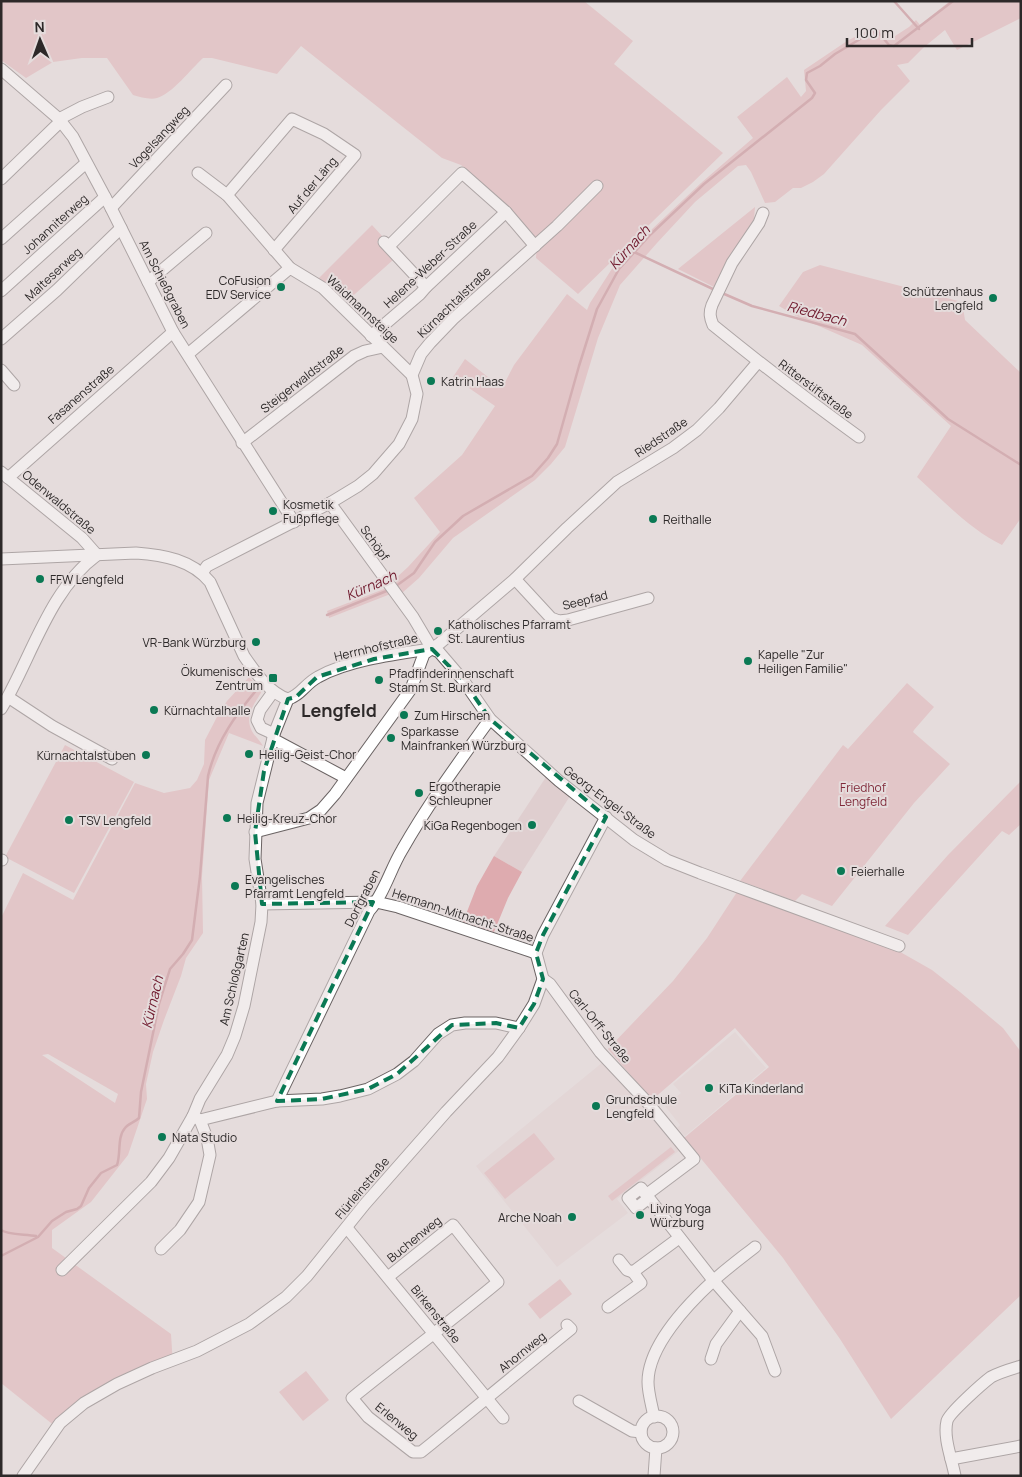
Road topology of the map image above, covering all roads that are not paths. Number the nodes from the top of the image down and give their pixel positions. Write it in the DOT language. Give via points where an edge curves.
graph roads {
  1 [pos="1,69"];
  2 [pos="226,85"];
  3 [pos="108,97"];
  4 [pos="60,120"];
  5 [pos="86,163"];
  6 [pos="198,172"];
  7 [pos="1,179"];
  8 [pos="597,186"];
  9 [pos="227,195"];
  10 [pos="105,197"];
  11 [pos="111,208"];
  12 [pos="506,212"];
  13 [pos="762,213"];
  14 [pos="121,228"];
  15 [pos="206,233"];
  16 [pos="1,239"];
  17 [pos="535,246"];
  18 [pos="274,250"];
  19 [pos="290,268"];
  20 [pos="148,282"];
  21 [pos="426,287"];
  22 [pos="1,291"];
  23 [pos="173,332"];
  24 [pos="371,336"];
  25 [pos="1,339"];
  26 [pos="383,347"];
  27 [pos="188,354"];
  28 [pos="758,362"];
  29 [pos="1,370"];
  30 [pos="412,375"];
  31 [pos="14,385"];
  32 [pos="859,437"];
  33 [pos="242,442"];
  34 [pos="5,475"];
  35 [pos="330,503"];
  36 [pos="294,522"];
  37 [pos="97,555"];
  38 [pos="66,556"];
  39 [pos="1,559"];
  40 [pos="79,572"];
  41 [pos="202,573"];
  42 [pos="515,579"];
  43 [pos="648,598"];
  44 [pos="432,649"];
  45 [pos="273,692"];
  46 [pos="8,697"];
  47 [pos="288,699"];
  48 [pos="1,709"];
  49 [pos="490,719"];
  50 [pos="273,736"];
  51 [pos="112,759"];
  52 [pos="346,778"];
  53 [pos="606,818"];
  54 [pos="256,832"];
  55 [pos="376,902"];
  56 [pos="262,904"];
  57 [pos="899,946"];
  58 [pos="536,953"];
  59 [pos="543,979"];
  60 [pos="519,1028"];
  61 [pos="277,1101"];
  62 [pos="197,1118"];
  63 [pos="347,1228"];
  64 [pos="679,1238"];
  65 [pos="755,1247"];
  66 [pos="161,1249"];
  67 [pos="619,1260"];
  68 [pos="62,1270"];
  69 [pos="633,1272"];
  70 [pos="388,1278"];
  71 [pos="713,1280"];
  72 [pos="608,1307"];
  73 [pos="740,1311"];
  74 [pos="568,1325"];
  75 [pos="434,1334"];
  76 [pos="711,1359"];
  77 [pos="1021,1366"];
  78 [pos="775,1371"];
  79 [pos="486,1398"];
  80 [pos="579,1401"];
  81 [pos="654,1416"];
  82 [pos="503,1418"];
  83 [pos="641,1432"];
  84 [pos="1021,1446"];
  85 [pos="656,1448"];
  86 [pos="951,1459"];
  87 [pos="22,1476"];
  88 [pos="654,1476"];
  89 [pos="955,1476"];
  1 -- 4 [label="street, Am Schießgraben"];
  2 -- 11 [label="street, Vogelsangweg"];
  3 -- 4 [label="street"];
  4 -- 5 [label="street, Am Schießgraben"];
  4 -- 7 [label="street"];
  5 -- 10 [label="street, Am Schießgraben"];
  5 -- 16 [label="street"];
  6 -- 9 [label="street, Waidmannsteige"];
  8 -- 17 [label="street, Kürnachtalstraße"];
  9 -- 18 [label="street, Waidmannsteige"];
  9 -- 18 [label="street, Auf der Läng" via="292,119 324,134 355,155"];
  10 -- 11 [label="street, Am Schießgraben"];
  10 -- 22 [label="street, Johanniterweg"];
  11 -- 14 [label="street, Am Schießgraben"];
  12 -- 17 [label="street"];
  12 -- 21 [label="street, Helene-Weber-Straße"];
  12 -- 21 [label="street" via="462,173 386,244"];
  13 -- 28 [label="street" via="759,223 732,263 709,312 713,325"];
  14 -- 20 [label="street, Am Schießgraben"];
  14 -- 25 [label="street, Malteserweg"];
  15 -- 20 [label="street"];
  17 -- 30 [label="street, Kürnachtalstraße" via="430,342"];
  18 -- 19 [label="street, Waidmannsteige"];
  19 -- 24 [label="street, Waidmannsteige" via="322,288"];
  19 -- 27 [label="street"];
  20 -- 23 [label="street, Am Schießgraben"];
  21 -- 24 [label="street, Helene-Weber-Straße"];
  23 -- 27 [label="street, Am Schießgraben"];
  23 -- 34 [label="street, Fasanenstraße"];
  24 -- 26 [label="street, Waidmannsteige"];
  26 -- 30 [label="street, Waidmannsteige"];
  26 -- 33 [label="street, Steigerwaldstraße" via="354,356"];
  27 -- 33 [label="street, Am Schießgraben"];
  28 -- 32 [label="street, Ritterstiftstraße"];
  28 -- 42 [label="street, Riedstraße" via="697,430 617,482"];
  29 -- 31 [label="street"];
  30 -- 35 [label="street" via="417,394 412,419 399,444 373,474"];
  33 -- 36 [label="street, Am Schießgraben"];
  34 -- 37 [label="street, Odenwaldstraße" via="82,538"];
  35 -- 36 [label="street"];
  35 -- 44 [label="street, Schöpf"];
  36 -- 41 [label="street" via="207,566"];
  37 -- 38 [label="street"];
  37 -- 40 [label="street"];
  37 -- 41 [label="street" via="155,554 173,558"];
  38 -- 39 [label="street"];
  38 -- 40 [label="street"];
  40 -- 46 [label="street" via="41,628"];
  41 -- 45 [label="street" via="210,582 244,656"];
  42 -- 43 [label="street, Seepfad" via="551,618 559,621"];
  42 -- 44 [label="street, Riedstraße"];
  44 -- 47 [label="street, Herrnhofstraße" via="334,670 317,677 296,697"];
  44 -- 49 [label="street, Georg-Engel-Straße" via="439,652 464,680"];
  44 -- 52 [label="street" via="424,654 411,689"];
  45 -- 47 [label="street"];
  45 -- 50 [label="street" via="257,720 261,728"];
  46 -- 48 [label="street"];
  46 -- 51 [label="street"];
  47 -- 50 [label="street, Am Schloßgarten"];
  49 -- 53 [label="street, Georg-Engel-Straße"];
  49 -- 55 [label="street, Dorfgraben" via="429,806 401,851"];
  50 -- 52 [label="street"];
  50 -- 54 [label="street, Am Schloßgarten" via="257,802"];
  52 -- 54 [label="street" via="321,810 309,818"];
  53 -- 57 [label="street, Georg-Engel-Straße" via="667,860"];
  53 -- 58 [label="street"];
  54 -- 56 [label="street, Am Schloßgarten" via="255,859"];
  55 -- 56 [label="street, Hermann-Mitnacht-Straße"];
  55 -- 58 [label="street, Hermann-Mitnacht-Straße"];
  55 -- 61 [label="street, Dorfgraben"];
  56 -- 62 [label="street, Am Schloßgarten" via="244,1006 235,1036 200,1099"];
  58 -- 59 [label="street"];
  59 -- 60 [label="street, Flürleinstraße" via="534,1004"];
  59 -- 64 [label="street, Carl-Orff-Straße" via="600,1052 694,1159 648,1196"];
  60 -- 61 [label="street" via="496,1023 452,1025 438,1034 414,1061 397,1074 368,1089 322,1099"];
  60 -- 63 [label="street, Flürleinstraße" via="498,1057 423,1138"];
  61 -- 62 [label="street"];
  62 -- 66 [label="street" via="208,1138 210,1155 199,1202 180,1230"];
  62 -- 68 [label="street, Am Schloßgarten" via="151,1182"];
  63 -- 70 [label="street, Birkenstraße"];
  63 -- 87 [label="street, Flürleinstraße" via="308,1276 249,1324 204,1348 117,1384 84,1403 60,1423"];
  64 -- 69 [label="street"];
  64 -- 71 [label="street"];
  65 -- 71 [label="street"];
  67 -- 69 [label="street"];
  69 -- 72 [label="street" via="641,1283"];
  70 -- 75 [label="street, Birkenstraße"];
  70 -- 75 [label="street, Buchenweg" via="453,1226 498,1282"];
  71 -- 73 [label="street"];
  71 -- 81 [label="street" via="657,1349 648,1382"];
  73 -- 76 [label="street" via="716,1344"];
  73 -- 78 [label="street" via="762,1336"];
  74 -- 79 [label="street, Ahornweg" via="571,1330"];
  75 -- 79 [label="street, Birkenstraße"];
  75 -- 79 [label="street, Erlenweg" via="352,1398 368,1418 414,1452 421,1452"];
  77 -- 86 [label="street" via="991,1378 947,1419"];
  79 -- 82 [label="street, Birkenstraße"];
  80 -- 83 [label="street" via="632,1431"];
  81 -- 83 [label="street" via="648,1419"];
  81 -- 85 [label="street" via="668,1420 673,1430 669,1443"];
  83 -- 85 [label="street" via="645,1443"];
  84 -- 86 [label="street"];
  85 -- 88 [label="street"];
  86 -- 89 [label="street"];
}
